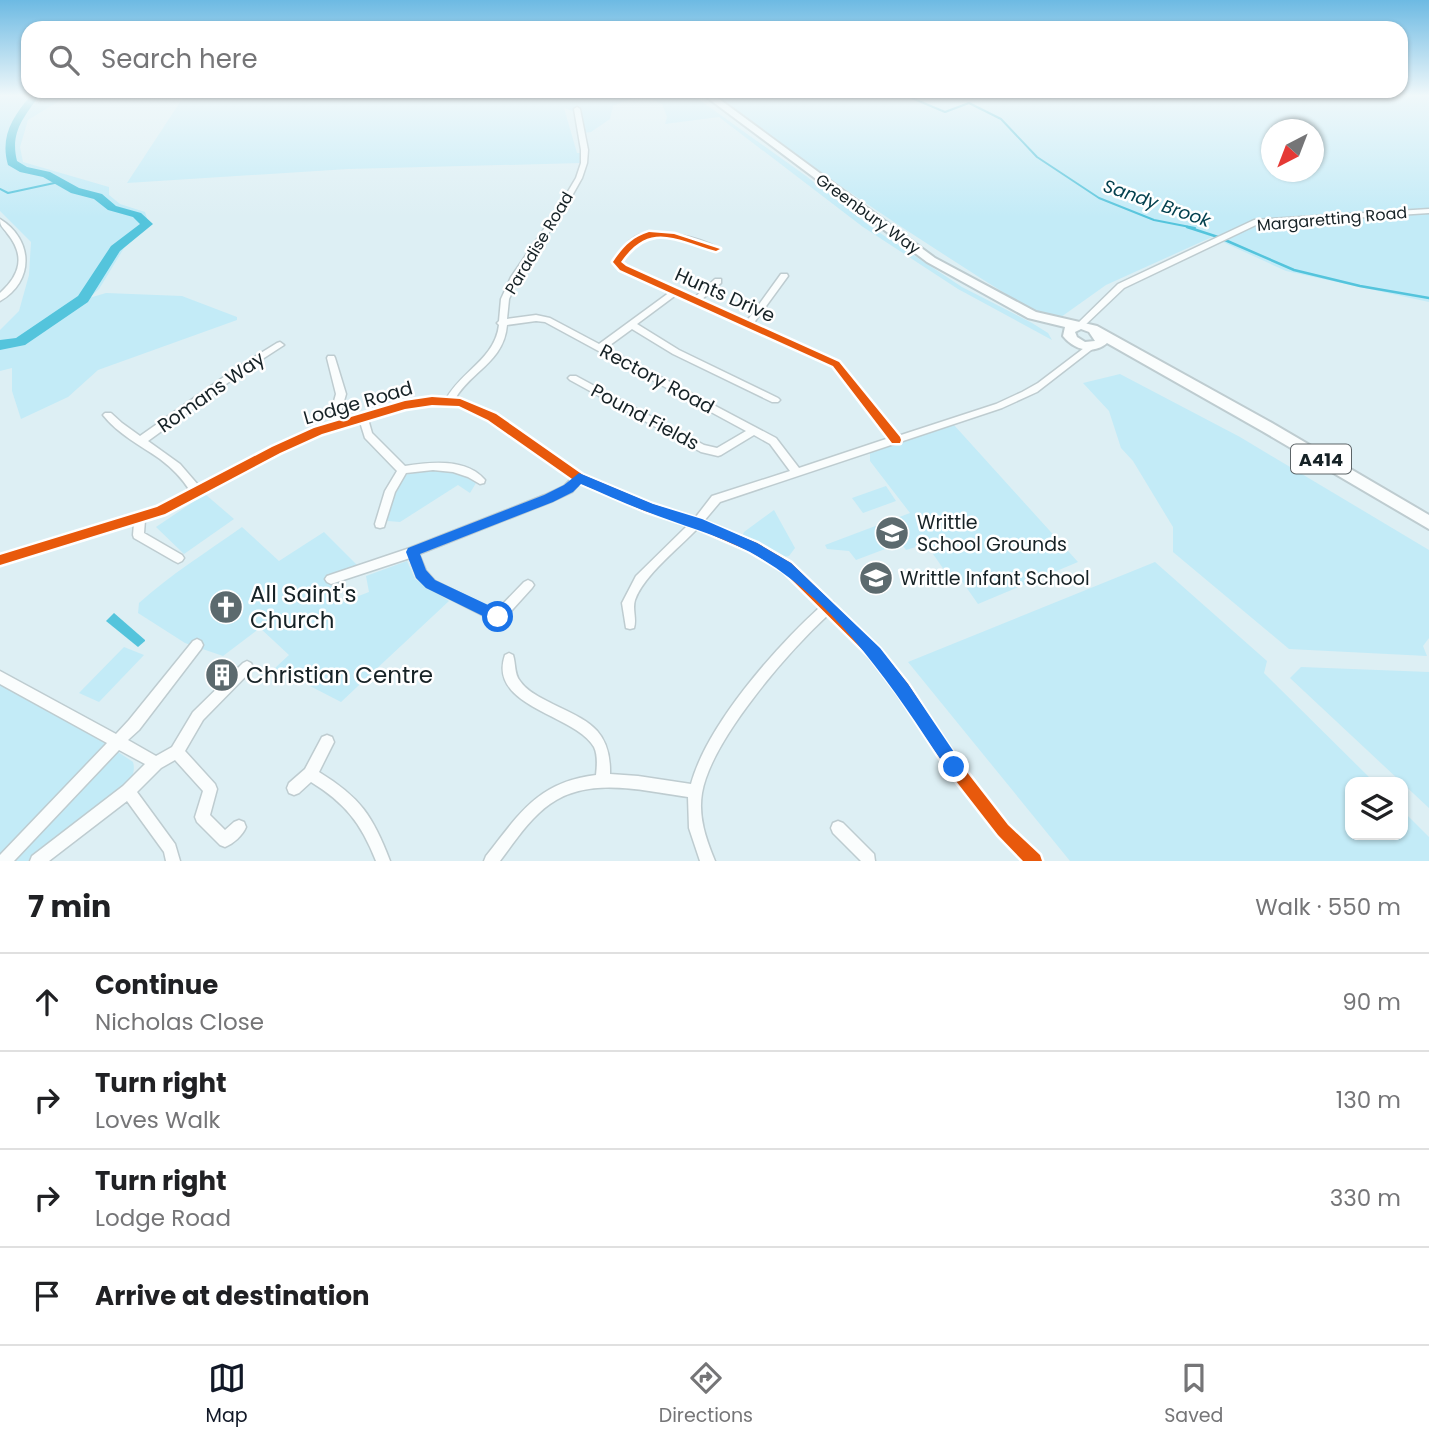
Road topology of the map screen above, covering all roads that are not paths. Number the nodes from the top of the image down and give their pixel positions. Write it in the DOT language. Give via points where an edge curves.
graph roads {
  1 [pos="582,136"];
  2 [pos="761,136"];
  3 [pos="1429,211"];
  4 [pos="0,221"];
  5 [pos="716,249"];
  6 [pos="784,276"];
  7 [pos="718,281"];
  8 [pos="675,292"];
  9 [pos="0,298"];
  10 [pos="695,301"];
  11 [pos="1092,313"];
  12 [pos="1032,315"];
  13 [pos="501,323"];
  14 [pos="632,324"];
  15 [pos="748,325"];
  16 [pos="1078,326"];
  17 [pos="1096,338"];
  18 [pos="1072,340"];
  19 [pos="280,345"];
  20 [pos="600,348"];
  21 [pos="1073,357"];
  22 [pos="331,358"];
  23 [pos="573,378"];
  24 [pos="775,400"];
  25 [pos="449,401"];
  26 [pos="108,415"];
  27 [pos="363,417"];
  28 [pos="337,425"];
  29 [pos="755,430"];
  30 [pos="142,440"];
  31 [pos="895,440"];
  32 [pos="403,470"];
  33 [pos="796,471"];
  34 [pos="579,478"];
  35 [pos="480,480"];
  36 [pos="197,492"];
  37 [pos="140,519"];
  38 [pos="697,523"];
  39 [pos="1429,523"];
  40 [pos="380,524"];
  41 [pos="115,526"];
  42 [pos="138,535"];
  43 [pos="413,552"];
  44 [pos="178,558"];
  45 [pos="0,560"];
  46 [pos="331,579"];
  47 [pos="528,585"];
  48 [pos="829,606"];
  49 [pos="630,624"];
  50 [pos="197,646"];
  51 [pos="509,659"];
  52 [pos="247,667"];
  53 [pos="0,677"];
  54 [pos="327,741"];
  55 [pos="117,742"];
  56 [pos="177,752"];
  57 [pos="156,763"];
  58 [pos="310,774"];
  59 [pos="603,780"];
  60 [pos="294,788"];
  61 [pos="128,791"];
  62 [pos="695,792"];
  63 [pos="239,827"];
  64 [pos="838,828"];
  65 [pos="870,860"];
  66 [pos="4,861"];
  67 [pos="37,861"];
  68 [pos="173,861"];
  69 [pos="383,861"];
  70 [pos="491,861"];
  71 [pos="708,861"];
  72 [pos="1034,861"];
  1 -- 13 [label="street, Paradise Road" via="583,165 512,282"];
  2 -- 12 [label="highway, Greenbury Way" via="920,252"];
  3 -- 11 [label="street, Margaretting Road" via="1256,222 1121,286"];
  4 -- 9 [label="street" via="15,237 24,265 18,282"];
  5 -- 8 [label="street, Hunts Drive" via="652,232 618,258 624,268"];
  6 -- 15 [label="street"];
  7 -- 10 [label="street"];
  8 -- 10 [label="street, Hunts Drive"];
  8 -- 14 [label="street"];
  10 -- 15 [label="street, Hunts Drive"];
  11 -- 16 [label="street, Margaretting Road"];
  11 -- 17 [label="street"];
  12 -- 16 [label="highway, Greenbury Way"];
  12 -- 18 [label="highway, Greenbury Way"];
  13 -- 20 [label="street, Rectory Road" via="542,318"];
  13 -- 25 [label="street, Paradise Road" via="497,348"];
  14 -- 20 [label="street"];
  14 -- 24 [label="street" via="676,352"];
  15 -- 31 [label="street, Hunts Drive" via="836,363"];
  16 -- 17 [label="highway, Greenbury Way"];
  16 -- 18 [label="highway" via="1068,332"];
  17 -- 18 [label="highway, Greenbury Way"];
  17 -- 21 [label="street"];
  17 -- 39 [label="highway, A414" via="1235,409"];
  18 -- 21 [label="street"];
  19 -- 30 [label="street, Romans Way"];
  20 -- 29 [label="street, Rectory Road"];
  21 -- 31 [label="street" via="1034,390"];
  22 -- 28 [label="street" via="341,394"];
  23 -- 29 [label="street, Pound Fields" via="718,452"];
  25 -- 27 [label="street, Lodge Road" via="405,405"];
  25 -- 34 [label="street, Lodge Road" via="492,417"];
  26 -- 30 [label="street, Romans Way"];
  27 -- 28 [label="street, Lodge Road"];
  27 -- 32 [label="street" via="368,435"];
  28 -- 36 [label="street, Lodge Road" via="287,444"];
  29 -- 33 [label="street, Rectory Road" via="773,440"];
  30 -- 36 [label="street, Romans Way" via="171,460"];
  31 -- 33 [label="street"];
  32 -- 35 [label="street" via="456,467"];
  32 -- 40 [label="street" via="390,491"];
  33 -- 38 [label="street" via="716,499"];
  34 -- 38 [label="street, Lodge Road"];
  34 -- 43 [label="street" via="555,495"];
  36 -- 37 [label="street, Lodge Road"];
  37 -- 41 [label="street, Lodge Road"];
  37 -- 42 [label="street"];
  38 -- 48 [label="street, Lodge Road" via="787,567"];
  38 -- 49 [label="street" via="640,579 628,603"];
  41 -- 42 [label="street"];
  41 -- 45 [label="street, Lodge Road"];
  42 -- 44 [label="street"];
  43 -- 46 [label="street"];
  43 -- 47 [label="street" via="430,584 498,617"];
  48 -- 62 [label="street" via="803,628 714,743"];
  48 -- 72 [label="street, Lodge Road" via="875,653 954,767 1003,830"];
  50 -- 55 [label="street"];
  51 -- 59 [label="street" via="510,676 523,692 598,741"];
  52 -- 56 [label="street" via="198,716"];
  53 -- 55 [label="street"];
  54 -- 58 [label="street"];
  55 -- 57 [label="street"];
  55 -- 66 [label="street"];
  56 -- 57 [label="street"];
  56 -- 63 [label="street" via="210,789 202,817 225,840"];
  57 -- 61 [label="street"];
  58 -- 60 [label="street"];
  58 -- 69 [label="street" via="360,811"];
  59 -- 62 [label="street"];
  59 -- 70 [label="street" via="580,783 547,797"];
  61 -- 67 [label="street"];
  61 -- 68 [label="street" via="170,849"];
  62 -- 71 [label="street" via="696,825"];
  64 -- 65 [label="street"];
}
